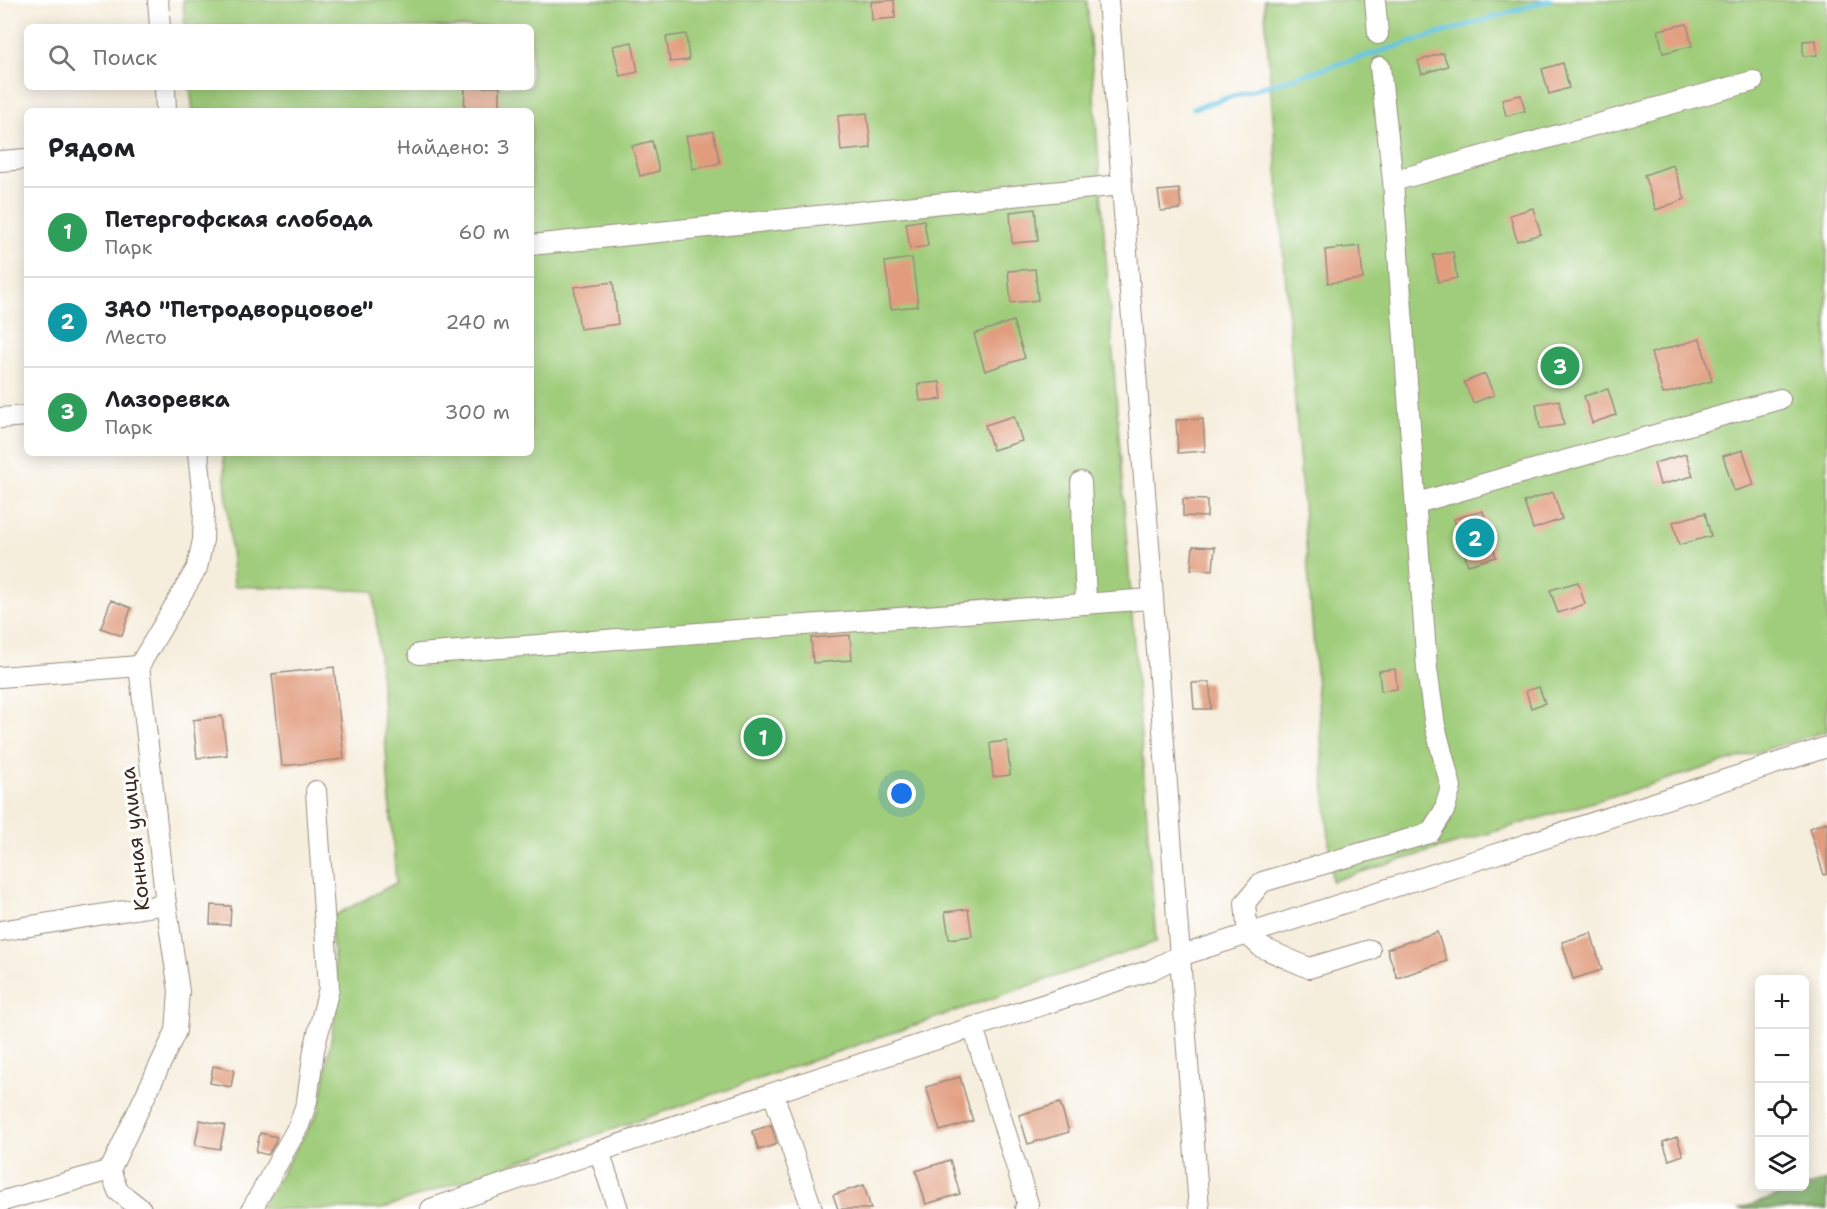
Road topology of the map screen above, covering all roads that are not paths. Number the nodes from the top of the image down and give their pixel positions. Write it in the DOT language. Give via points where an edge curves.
graph roads {
  1 [pos="158,0"];
  2 [pos="1108,0"];
  3 [pos="1375,0"];
  4 [pos="160,24"];
  5 [pos="1378,34"];
  6 [pos="1380,67"];
  7 [pos="1753,81"];
  8 [pos="165,90"];
  9 [pos="166,108"];
  10 [pos="24,159"];
  11 [pos="0,161"];
  12 [pos="1394,181"];
  13 [pos="1121,185"];
  14 [pos="534,245"];
  15 [pos="1780,399"];
  16 [pos="24,416"];
  17 [pos="0,418"];
  18 [pos="198,456"];
  19 [pos="1082,482"];
  20 [pos="1417,503"];
  21 [pos="1150,598"];
  22 [pos="1086,602"];
  23 [pos="419,654"];
  24 [pos="139,666"];
  25 [pos="0,677"];
  26 [pos="1827,747"];
  27 [pos="316,791"];
  28 [pos="166,904"];
  29 [pos="0,931"];
  30 [pos="1248,935"];
  31 [pos="1370,950"];
  32 [pos="1177,957"];
  33 [pos="974,1027"];
  34 [pos="773,1093"];
  35 [pos="599,1151"];
  36 [pos="110,1170"];
  37 [pos="0,1202"];
  38 [pos="141,1209"];
  39 [pos="252,1209"];
  40 [pos="431,1209"];
  41 [pos="618,1209"];
  42 [pos="812,1209"];
  43 [pos="1025,1209"];
  44 [pos="1199,1209"];
  1 -- 4 [label="street"];
  2 -- 13 [label="street"];
  3 -- 5 [label="street"];
  6 -- 12 [label="street"];
  7 -- 12 [label="street"];
  8 -- 9 [label="street"];
  10 -- 11 [label="street"];
  12 -- 20 [label="street"];
  13 -- 14 [label="street"];
  13 -- 21 [label="street"];
  15 -- 20 [label="street"];
  16 -- 17 [label="street"];
  18 -- 24 [label="street" via="204,510 203,540 196,568"];
  19 -- 22 [label="street"];
  20 -- 30 [label="street" via="1427,669 1435,726 1450,787 1444,811 1430,833 1262,882 1245,903"];
  21 -- 22 [label="street"];
  21 -- 32 [label="street"];
  22 -- 23 [label="street"];
  24 -- 25 [label="street"];
  24 -- 28 [label="street, Конная улица"];
  26 -- 30 [label="street"];
  27 -- 39 [label="street" via="329,988 299,1125"];
  28 -- 29 [label="street"];
  28 -- 36 [label="street, Конная улица" via="179,991 176,1031"];
  30 -- 31 [label="street" via="1261,947 1309,968"];
  30 -- 32 [label="street"];
  32 -- 33 [label="street" via="1151,970"];
  32 -- 44 [label="street"];
  33 -- 34 [label="street"];
  33 -- 43 [label="street" via="1028,1204"];
  34 -- 35 [label="street"];
  34 -- 42 [label="street"];
  35 -- 40 [label="street"];
  35 -- 41 [label="street"];
  36 -- 37 [label="street"];
  36 -- 38 [label="street" via="118,1191"];
}
